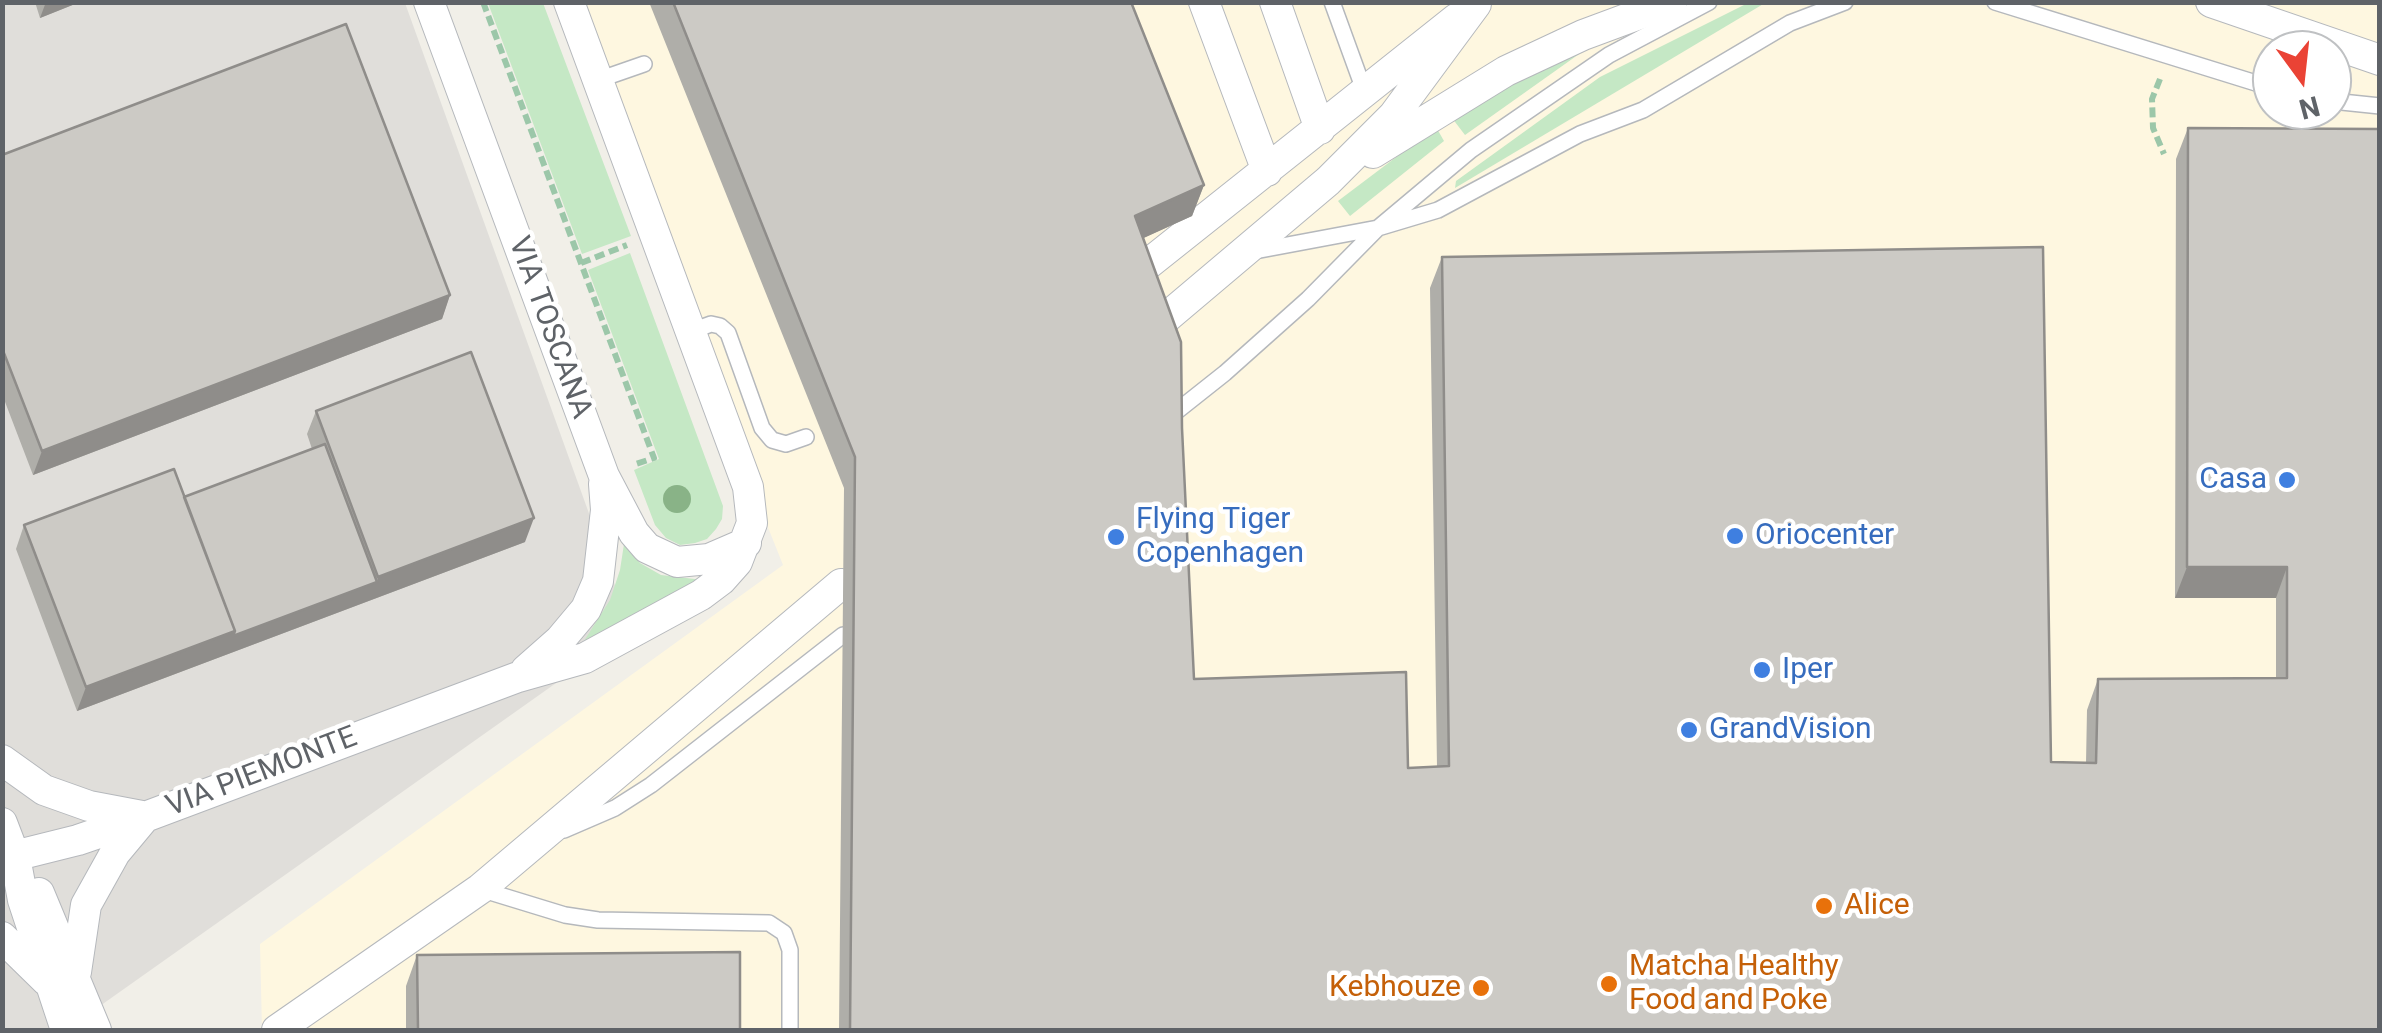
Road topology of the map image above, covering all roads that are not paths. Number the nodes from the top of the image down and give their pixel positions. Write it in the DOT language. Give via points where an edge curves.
graph roads {
  1 [pos="428,2"];
  2 [pos="569,2"];
  3 [pos="1204,2"];
  4 [pos="1275,2"];
  5 [pos="1332,2"];
  6 [pos="1672,2"];
  7 [pos="1709,2"];
  8 [pos="1845,2"];
  9 [pos="1995,2"];
  10 [pos="2210,2"];
  11 [pos="1477,3"];
  12 [pos="2380,60"];
  13 [pos="644,64"];
  14 [pos="598,80"];
  15 [pos="2252,82"];
  16 [pos="1364,90"];
  17 [pos="2352,103"];
  18 [pos="2380,106"];
  19 [pos="1320,129"];
  20 [pos="1267,171"];
  21 [pos="1328,181"];
  22 [pos="1378,228"];
  23 [pos="1242,254"];
  24 [pos="1143,268"];
  25 [pos="1154,328"];
  26 [pos="692,330"];
  27 [pos="1172,415"];
  28 [pos="806,437"];
  29 [pos="616,471"];
  30 [pos="746,543"];
  31 [pos="841,584"];
  32 [pos="842,636"];
  33 [pos="518,677"];
  34 [pos="2,760"];
  35 [pos="145,817"];
  36 [pos="2,824"];
  37 [pos="532,845"];
  38 [pos="9,858"];
  39 [pos="480,889"];
  40 [pos="2,937"];
  41 [pos="63,980"];
  42 [pos="91,1027"];
  43 [pos="277,1030"];
  44 [pos="790,1030"];
  1 -- 29 [label="street, VIA TOSCANA"];
  2 -- 14 [label="street"];
  3 -- 20 [label="street"];
  4 -- 19 [label="street"];
  5 -- 16 [label="lane"];
  6 -- 21 [label="street" via="1506,72"];
  7 -- 22 [label="lane" via="1608,55 1471,150"];
  8 -- 22 [label="lane" via="1790,23 1643,110 1580,134 1464,199"];
  9 -- 15 [label="lane"];
  10 -- 12 [label="street"];
  11 -- 16 [label="street"];
  11 -- 21 [label="street" via="1394,114"];
  13 -- 14 [label="lane"];
  14 -- 26 [label="street"];
  16 -- 19 [label="street"];
  17 -- 18 [label="lane"];
  19 -- 20 [label="street"];
  20 -- 24 [label="street"];
  21 -- 23 [label="street"];
  22 -- 23 [label="lane"];
  22 -- 27 [label="lane" via="1308,299"];
  23 -- 25 [label="street"];
  26 -- 28 [label="lane" via="711,324 728,334 772,440 786,444"];
  26 -- 30 [label="street" via="748,487 752,523"];
  29 -- 30 [label="street, VIA TOSCANA" via="634,533 662,558 709,559"];
  29 -- 33 [label="street, VIA PIEMONTE" via="598,581 586,609"];
  30 -- 33 [label="street, VIA PIEMONTE" via="721,580 660,620 585,658"];
  31 -- 37 [label="street"];
  32 -- 37 [label="lane" via="615,808"];
  33 -- 35 [label="street, VIA PIEMONTE"];
  34 -- 35 [label="street" via="44,790"];
  35 -- 38 [label="street, VIA PIEMONTE"];
  35 -- 41 [label="street" via="86,905"];
  36 -- 38 [label="street"];
  37 -- 39 [label="street"];
  38 -- 41 [label="street"];
  39 -- 43 [label="street"];
  39 -- 44 [label="lane" via="598,920 769,923 784,933 790,950"];
  40 -- 41 [label="street"];
  41 -- 42 [label="street"];
}
